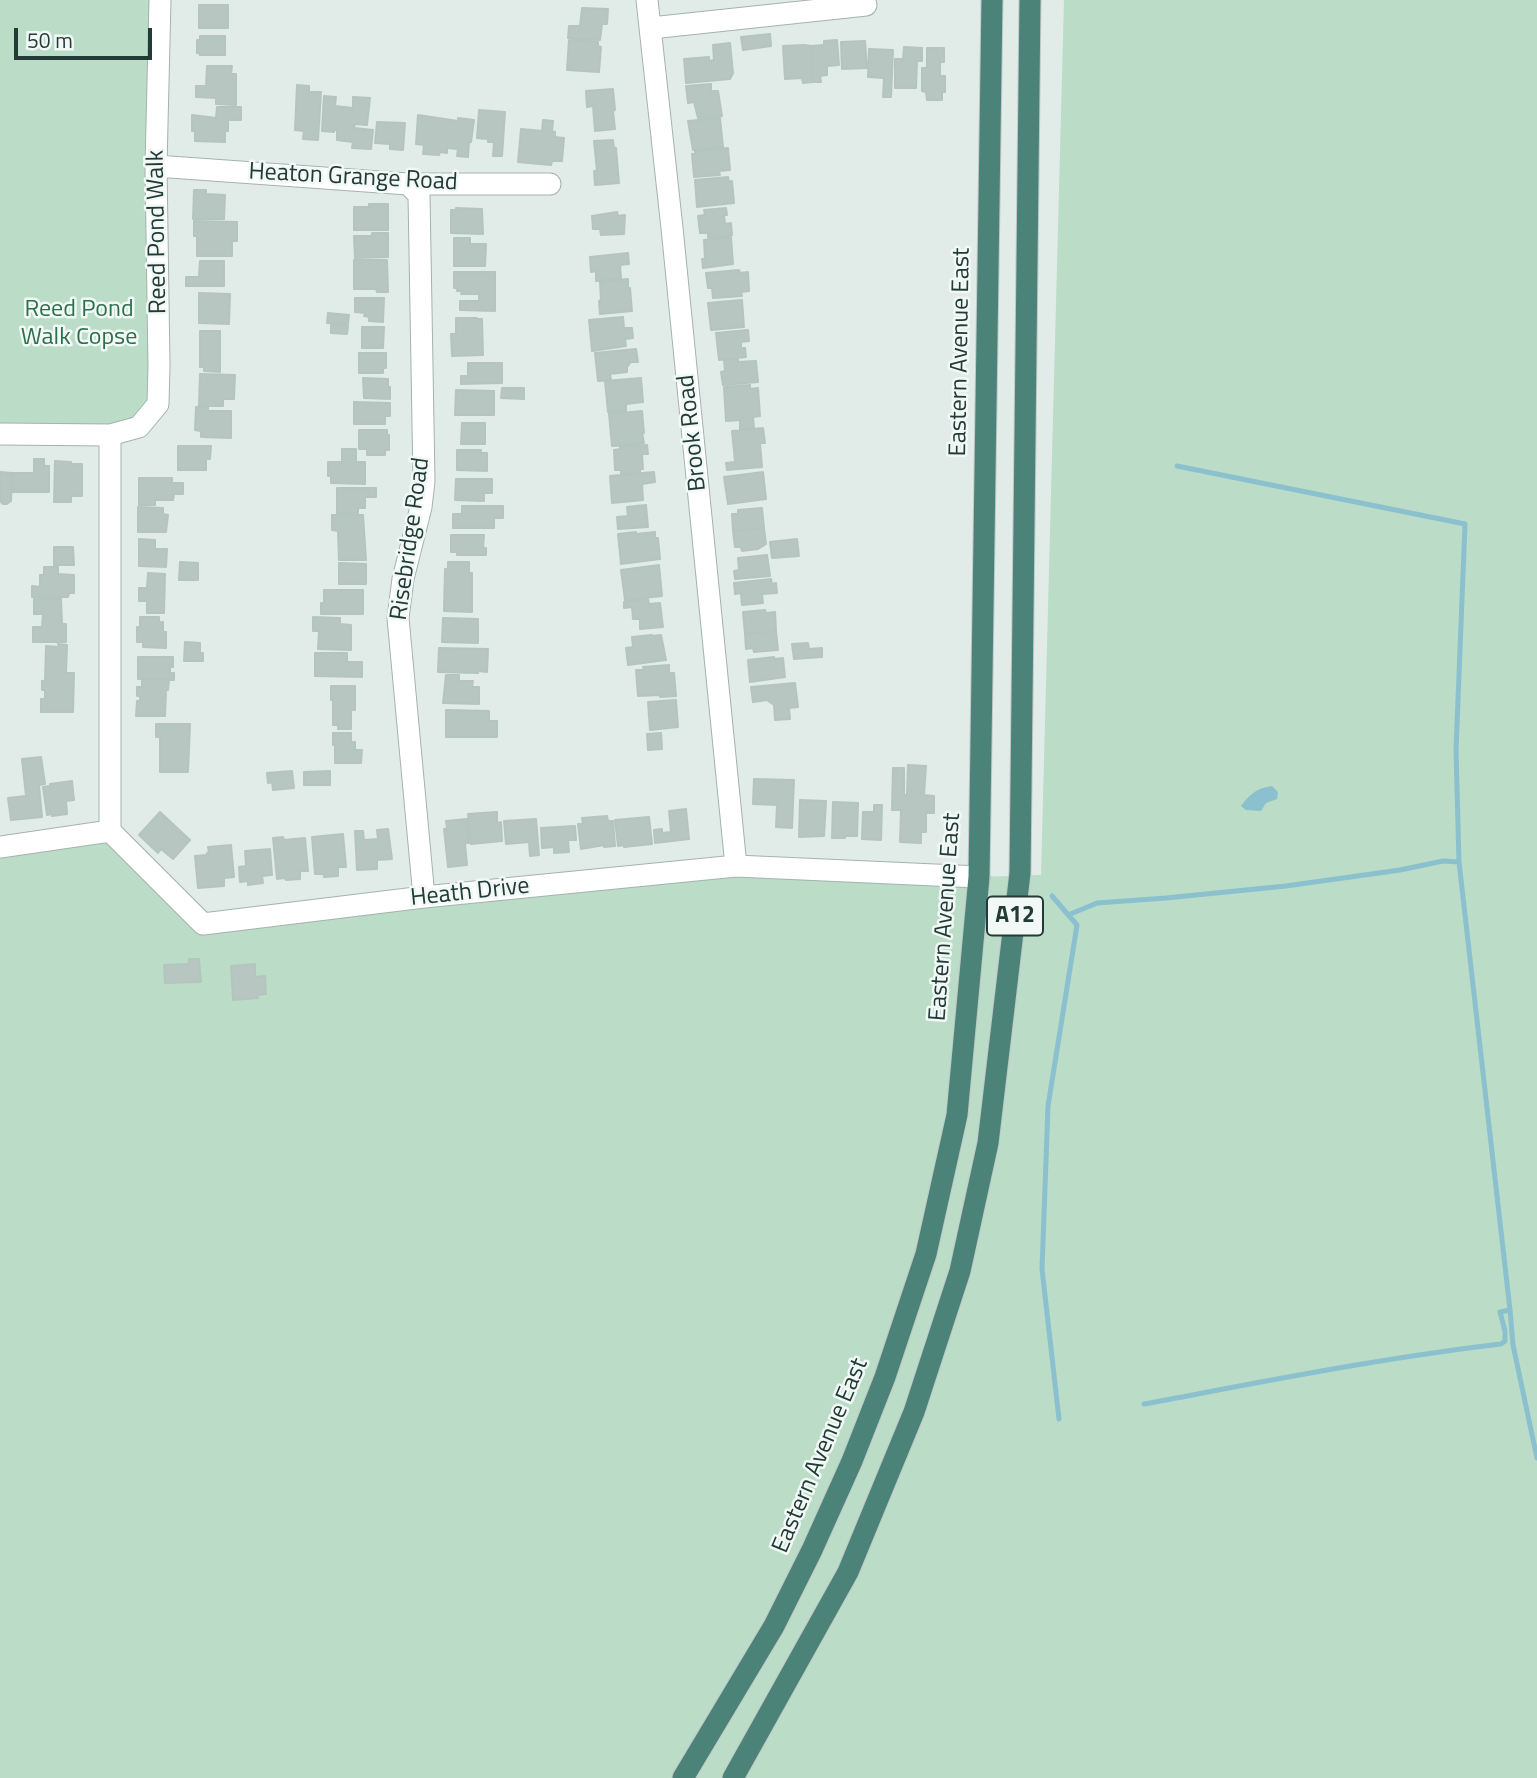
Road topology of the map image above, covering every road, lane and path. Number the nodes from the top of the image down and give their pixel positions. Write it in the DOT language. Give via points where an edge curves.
graph roads {
  1 [pos="160,0"];
  2 [pos="647,0"];
  3 [pos="992,0"];
  4 [pos="1030,0"];
  5 [pos="866,5"];
  6 [pos="651,28"];
  7 [pos="156,166"];
  8 [pos="408,184"];
  9 [pos="551,184"];
  10 [pos="0,435"];
  11 [pos="110,435"];
  12 [pos="110,831"];
  13 [pos="0,847"];
  14 [pos="736,866"];
  15 [pos="979,877"];
  16 [pos="424,897"];
  17 [pos="683,1778"];
  18 [pos="733,1778"];
  1 -- 7 [label="street, Reed Pond Walk"];
  2 -- 6 [label="street, Brook Road"];
  3 -- 15 [label="highway, Eastern Avenue East / A12"];
  4 -- 18 [label="highway, A12" via="1020,873 988,1143 960,1271 914,1412 848,1572"];
  5 -- 6 [label="street"];
  6 -- 14 [label="street, Brook Road"];
  7 -- 8 [label="street, Heaton Grange Road"];
  7 -- 11 [label="street, Reed Pond Walk" via="158,404 139,427"];
  8 -- 9 [label="street, Heaton Grange Road"];
  8 -- 16 [label="street, Risebridge Road" via="419,195 424,481 398,618"];
  10 -- 11 [label="street, Reed Pond Walk"];
  11 -- 12 [label="street"];
  12 -- 13 [label="street"];
  12 -- 16 [label="street, Heath Drive" via="203,924"];
  14 -- 15 [label="street, Heath Drive"];
  14 -- 16 [label="street, Heath Drive"];
  15 -- 17 [label="highway, Eastern Avenue East / A12" via="957,1115 926,1254 852,1461 812,1550 774,1626"];
}
